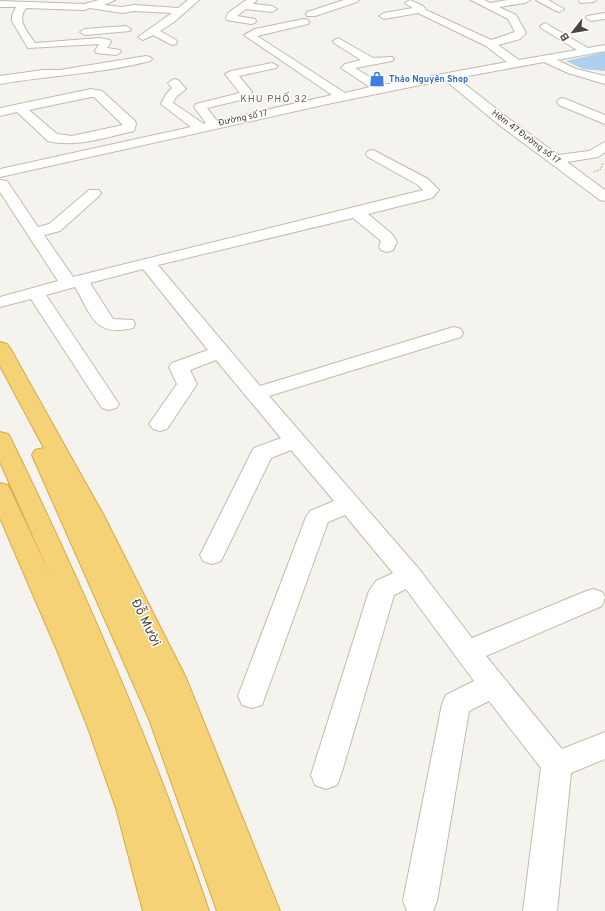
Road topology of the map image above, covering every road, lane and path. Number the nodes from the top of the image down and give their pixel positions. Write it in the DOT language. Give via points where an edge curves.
graph roads {
  1 [pos="110,0"];
  2 [pos="194,0"];
  3 [pos="252,0"];
  4 [pos="354,0"];
  5 [pos="476,0"];
  6 [pos="525,0"];
  7 [pos="541,0"];
  8 [pos="157,2"];
  9 [pos="21,3"];
  10 [pos="410,3"];
  11 [pos="0,4"];
  12 [pos="87,6"];
  13 [pos="243,6"];
  14 [pos="489,6"];
  15 [pos="146,9"];
  16 [pos="272,9"];
  17 [pos="559,9"];
  18 [pos="420,10"];
  19 [pos="180,12"];
  20 [pos="384,16"];
  21 [pos="605,16"];
  22 [pos="79,18"];
  23 [pos="591,18"];
  24 [pos="109,19"];
  25 [pos="251,22"];
  26 [pos="289,25"];
  27 [pos="545,26"];
  28 [pos="152,31"];
  29 [pos="72,32"];
  30 [pos="22,33"];
  31 [pos="34,33"];
  32 [pos="306,34"];
  33 [pos="143,37"];
  34 [pos="338,41"];
  35 [pos="172,42"];
  36 [pos="490,44"];
  37 [pos="605,48"];
  38 [pos="116,52"];
  39 [pos="588,52"];
  40 [pos="146,59"];
  41 [pos="546,59"];
  42 [pos="388,60"];
  43 [pos="371,62"];
  44 [pos="517,64"];
  45 [pos="272,66"];
  46 [pos="448,76"];
  47 [pos="0,80"];
  48 [pos="605,80"];
  49 [pos="174,83"];
  50 [pos="381,89"];
  51 [pos="343,96"];
  52 [pos="563,102"];
  53 [pos="20,108"];
  54 [pos="0,112"];
  55 [pos="605,120"];
  56 [pos="213,124"];
  57 [pos="200,127"];
  58 [pos="605,146"];
  59 [pos="373,154"];
  60 [pos="556,160"];
  61 [pos="1,178"];
  62 [pos="94,193"];
  63 [pos="605,197"];
  64 [pos="356,212"];
  65 [pos="35,232"];
  66 [pos="387,247"];
  67 [pos="147,263"];
  68 [pos="75,282"];
  69 [pos="36,293"];
  70 [pos="0,302"];
  71 [pos="126,324"];
  72 [pos="454,334"];
  73 [pos="0,348"];
  74 [pos="220,352"];
  75 [pos="0,377"];
  76 [pos="255,394"];
  77 [pos="109,404"];
  78 [pos="160,424"];
  79 [pos="0,439"];
  80 [pos="295,440"];
  81 [pos="7,494"];
  82 [pos="349,504"];
  83 [pos="212,555"];
  84 [pos="410,576"];
  85 [pos="593,599"];
  86 [pos="467,652"];
  87 [pos="492,685"];
  88 [pos="252,696"];
  89 [pos="605,745"];
  90 [pos="557,765"];
  91 [pos="326,775"];
  92 [pos="420,902"];
  93 [pos="170,908"];
  94 [pos="234,911"];
  95 [pos="263,911"];
  96 [pos="540,911"];
  1 -- 12 [label="street"];
  2 -- 19 [label="street"];
  3 -- 13 [label="street"];
  4 -- 26 [label="street"];
  5 -- 14 [label="street"];
  6 -- 14 [label="street"];
  7 -- 17 [label="street"];
  8 -- 15 [label="street"];
  9 -- 11 [label="street"];
  9 -- 12 [label="street"];
  9 -- 30 [label="street" via="17,20"];
  10 -- 18 [label="street"];
  12 -- 15 [label="street" via="122,10"];
  12 -- 22 [label="street"];
  13 -- 16 [label="street"];
  13 -- 25 [label="street" via="231,18"];
  14 -- 36 [label="street" via="512,17 521,34"];
  15 -- 19 [label="street"];
  18 -- 20 [label="street"];
  18 -- 36 [label="street"];
  19 -- 28 [label="street"];
  21 -- 23 [label="street"];
  24 -- 29 [label="street" via="125,24"];
  26 -- 32 [label="street"];
  26 -- 51 [label="street" via="249,35"];
  27 -- 39 [label="street"];
  28 -- 33 [label="street"];
  28 -- 35 [label="street"];
  30 -- 31 [label="street"];
  30 -- 38 [label="street" via="32,46 48,56 100,42 106,42 100,51"];
  34 -- 43 [label="street"];
  36 -- 44 [label="street"];
  37 -- 39 [label="street, Đường số 17"];
  39 -- 41 [label="street, Đường số 17"];
  40 -- 47 [label="street" via="60,74 43,73"];
  41 -- 44 [label="street, Đường số 17"];
  41 -- 48 [label="street" via="572,71"];
  42 -- 43 [label="street"];
  43 -- 50 [label="street" via="347,68"];
  44 -- 46 [label="street, Đường số 17"];
  45 -- 56 [label="street" via="231,74 246,92 244,95 200,107"];
  46 -- 50 [label="street, Đường số 17"];
  46 -- 60 [label="street, Hẻm 47 Đường số 17"];
  49 -- 57 [label="street" via="180,89 167,100 167,104"];
  50 -- 51 [label="street, Đường số 17"];
  51 -- 56 [label="street, Đường số 17"];
  52 -- 55 [label="street"];
  53 -- 53 [label="street" via="91,93 98,94 130,124 129,128 72,140 53,138"];
  53 -- 54 [label="street"];
  56 -- 57 [label="street, Đường số 17"];
  57 -- 61 [label="street, Đường số 17"];
  58 -- 60 [label="street" via="593,154"];
  59 -- 64 [label="street" via="423,182 432,190 427,195"];
  60 -- 63 [label="street, Hẻm 47 Đường số 17"];
  61 -- 65 [label="street"];
  62 -- 65 [label="street" via="54,228"];
  64 -- 66 [label="street" via="386,237 389,242"];
  64 -- 67 [label="street"];
  65 -- 68 [label="street"];
  67 -- 68 [label="street"];
  67 -- 74 [label="street"];
  68 -- 69 [label="street"];
  68 -- 71 [label="street" via="106,323"];
  69 -- 70 [label="street"];
  69 -- 77 [label="street"];
  72 -- 76 [label="street"];
  73 -- 95 [label="highway, Đỗ Mười" via="92,516 172,678"];
  74 -- 76 [label="street"];
  74 -- 78 [label="street" via="179,367 187,384"];
  75 -- 94 [label="highway, Đỗ Mười" via="48,465 164,719"];
  76 -- 80 [label="street"];
  79 -- 81 [label="highway"];
  80 -- 82 [label="street"];
  80 -- 83 [label="street" via="262,453"];
  81 -- 93 [label="highway" via="106,737"];
  82 -- 84 [label="street"];
  82 -- 88 [label="street" via="318,517"];
  84 -- 86 [label="street"];
  84 -- 91 [label="street" via="382,591"];
  85 -- 86 [label="street"];
  86 -- 87 [label="street"];
  87 -- 90 [label="street"];
  87 -- 92 [label="street" via="456,704"];
  89 -- 90 [label="street"];
  90 -- 96 [label="street"];
}
